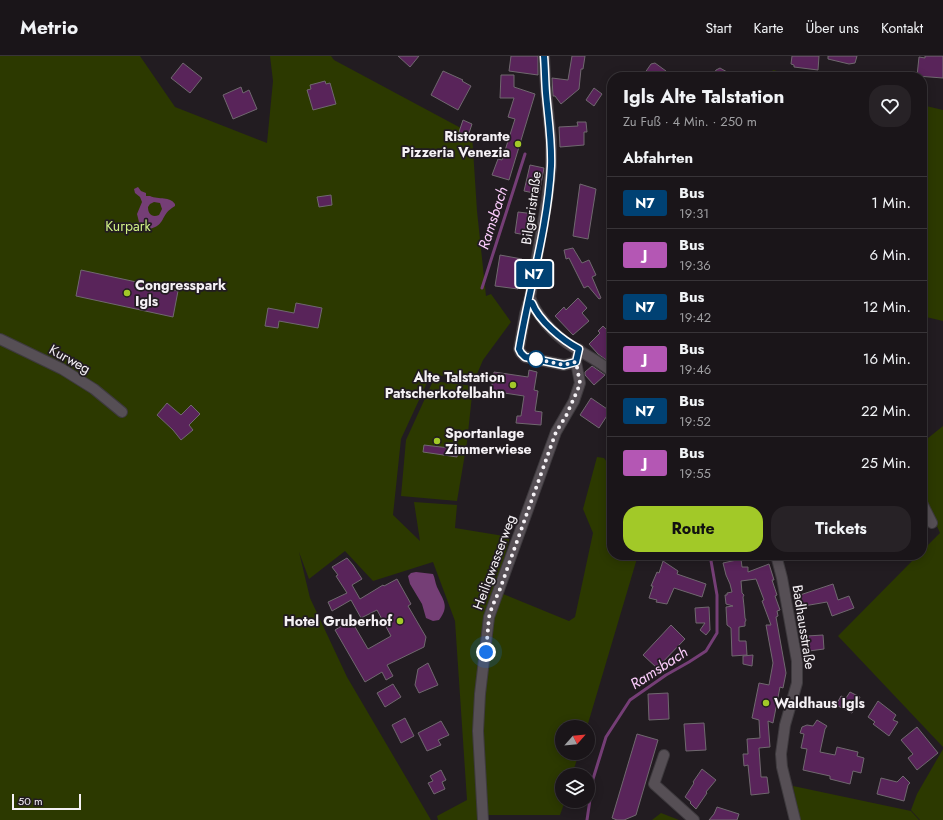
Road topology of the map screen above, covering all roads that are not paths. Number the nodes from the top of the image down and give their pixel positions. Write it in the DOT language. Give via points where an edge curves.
graph roads {
  1 [pos="544,56"];
  2 [pos="530,297"];
  3 [pos="0,339"];
  4 [pos="579,349"];
  5 [pos="576,362"];
  6 [pos="607,368"];
  7 [pos="122,412"];
  8 [pos="927,513"];
  9 [pos="932,523"];
  10 [pos="777,560"];
  11 [pos="664,755"];
  12 [pos="483,820"];
  13 [pos="694,820"];
  14 [pos="795,820"];
  1 -- 2 [label="street, Bilgeristraße" via="551,167"];
  2 -- 4 [label="street" via="536,311 548,324 566,342"];
  2 -- 5 [label="street, Bilgeristraße" via="520,342 521,353 525,357 564,365"];
  3 -- 7 [label="street, Kurweg" via="62,369 94,389"];
  4 -- 5 [label="street, Heiligwasserweg"];
  4 -- 6 [label="street"];
  5 -- 12 [label="street, Heiligwasserweg" via="580,383 578,389 556,432 489,617 478,731"];
  8 -- 9 [label="street"];
  10 -- 14 [label="street, Badhausstraße" via="797,661 796,683 784,725 781,754"];
  11 -- 13 [label="street" via="654,784"];
}
